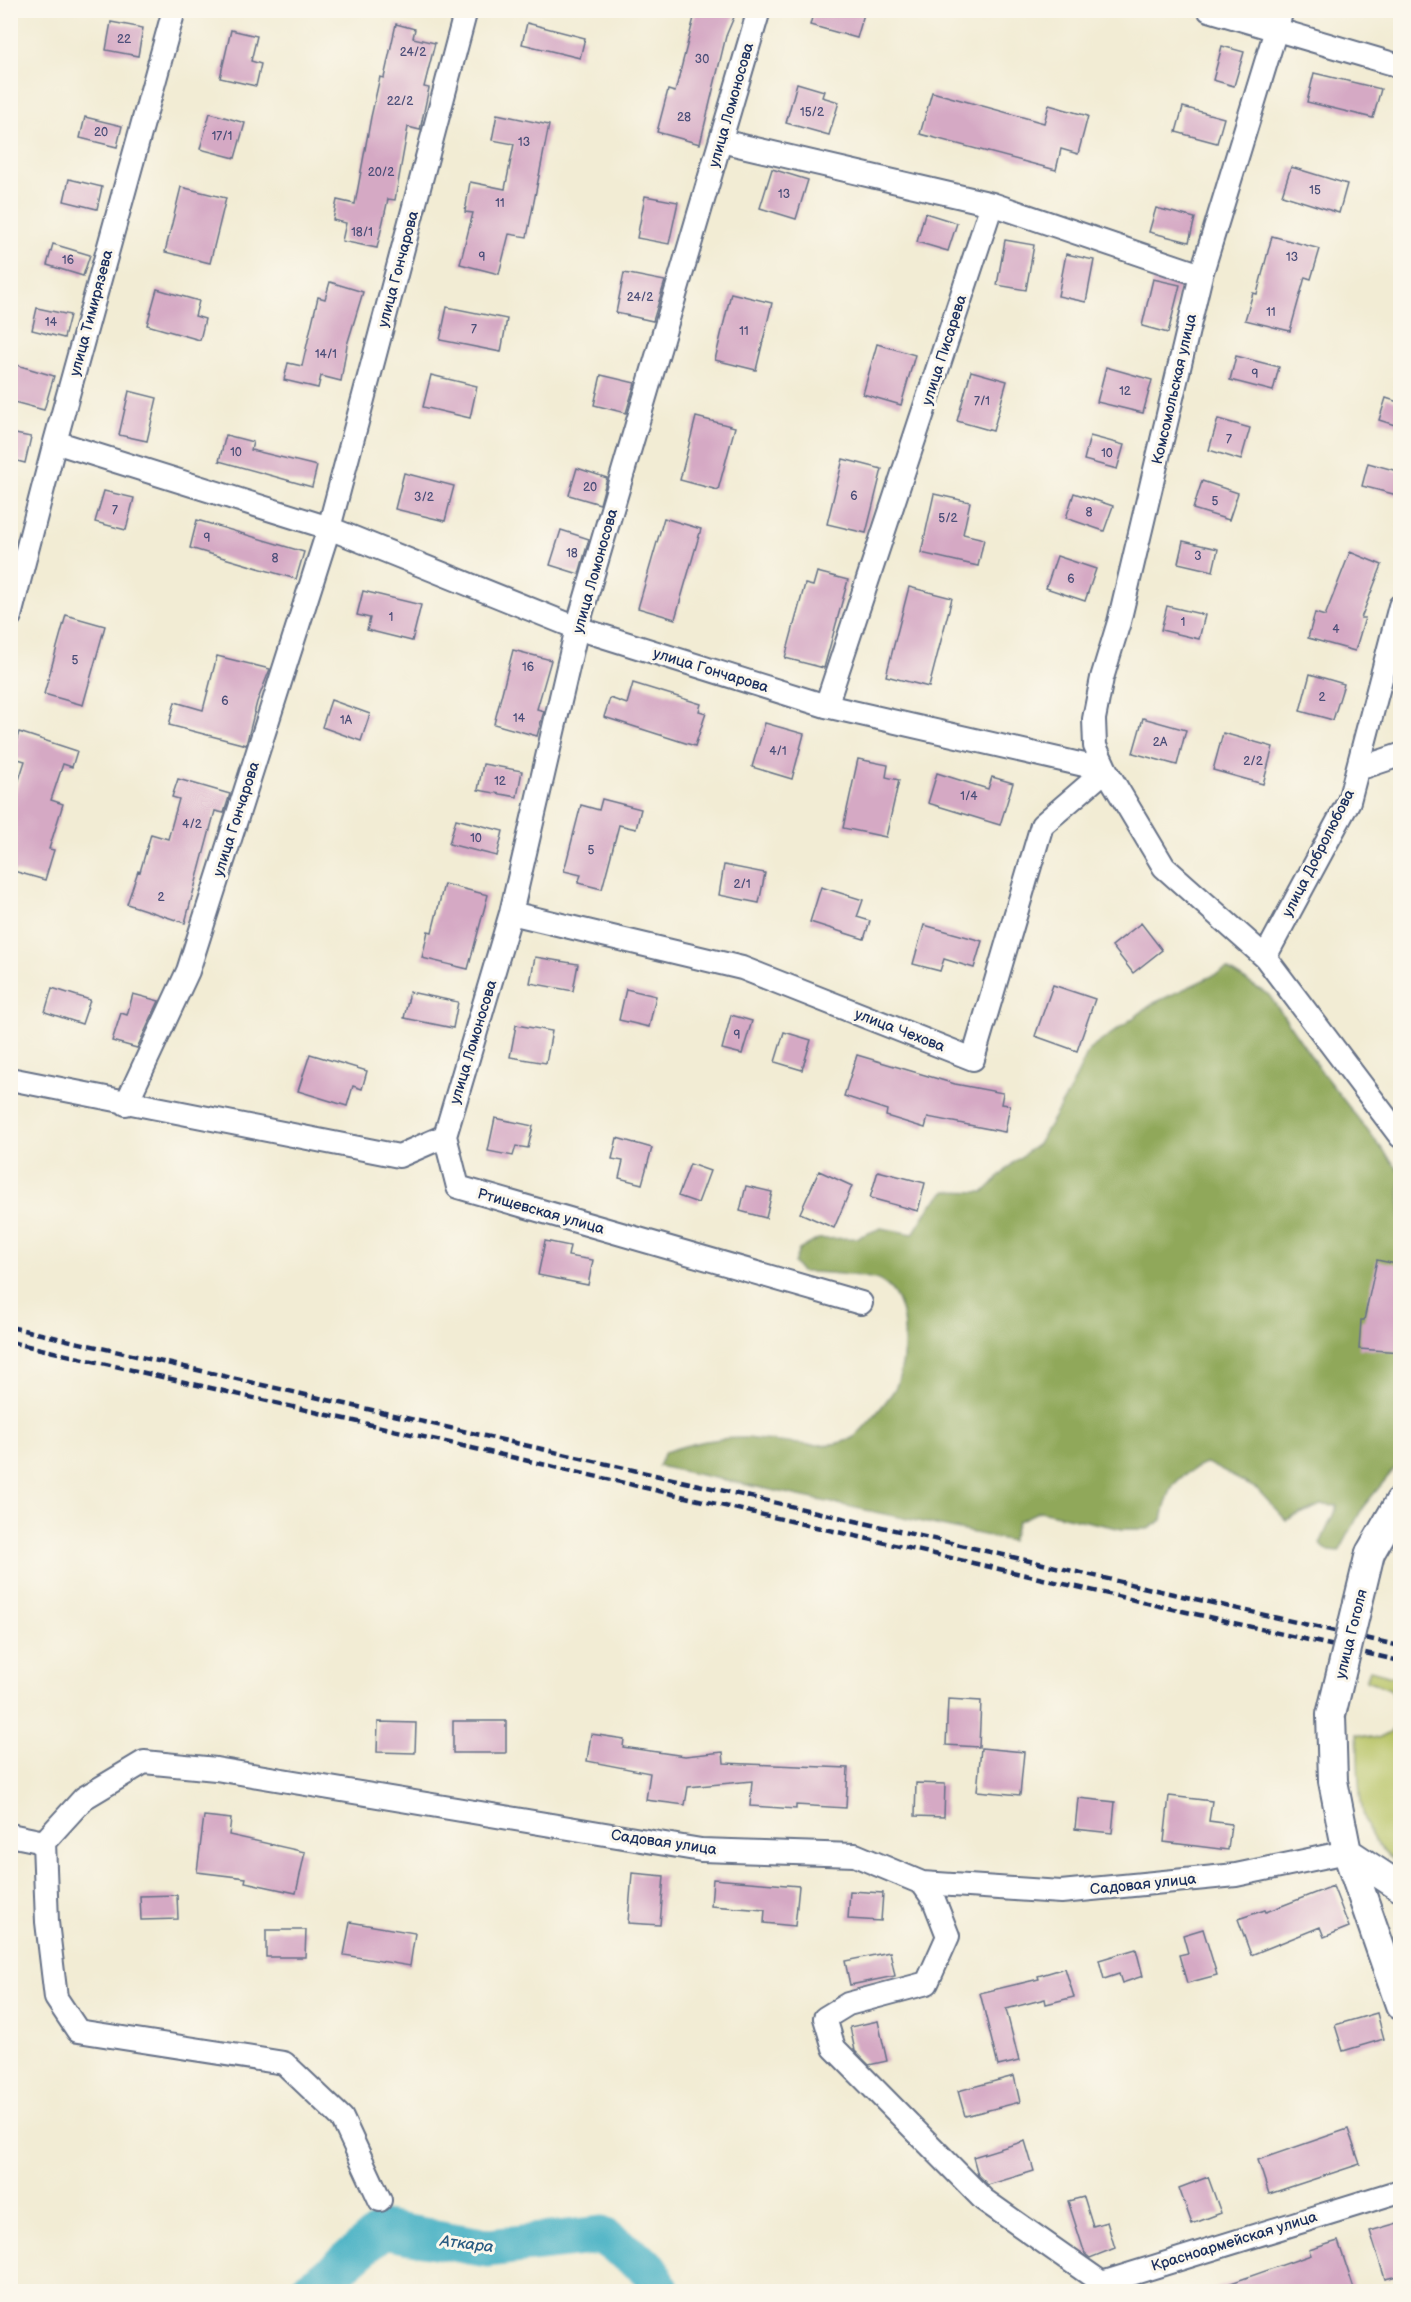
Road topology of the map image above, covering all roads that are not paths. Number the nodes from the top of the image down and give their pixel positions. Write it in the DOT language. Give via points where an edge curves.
graph roads {
  1 [pos="174,10"];
  2 [pos="466,10"];
  3 [pos="759,10"];
  4 [pos="1209,10"];
  5 [pos="1279,20"];
  6 [pos="1401,66"];
  7 [pos="721,141"];
  8 [pos="992,204"];
  9 [pos="1201,275"];
  10 [pos="55,442"];
  11 [pos="329,528"];
  12 [pos="1401,606"];
  13 [pos="10,616"];
  14 [pos="578,628"];
  15 [pos="826,706"];
  16 [pos="1401,754"];
  17 [pos="1358,769"];
  18 [pos="1107,770"];
  19 [pos="512,913"];
  20 [pos="1264,957"];
  21 [pos="10,1079"];
  22 [pos="126,1104"];
  23 [pos="445,1136"];
  24 [pos="1401,1136"];
  25 [pos="861,1303"];
  26 [pos="1401,1501"];
  27 [pos="10,1835"];
  28 [pos="44,1842"];
  29 [pos="1347,1852"];
  30 [pos="922,1883"];
  31 [pos="1401,1887"];
  32 [pos="1401,2005"];
  33 [pos="1401,2191"];
  34 [pos="380,2200"];
  1 -- 10 [label="street, улица Тимирязева"];
  2 -- 11 [label="street, улица Гончарова"];
  3 -- 7 [label="street, улица Ломоносова"];
  4 -- 5 [label="street"];
  5 -- 6 [label="street"];
  5 -- 9 [label="street, Комсомольская улица"];
  7 -- 8 [label="street"];
  7 -- 14 [label="street, улица Ломоносова"];
  8 -- 9 [label="street"];
  8 -- 15 [label="street, улица Писарева"];
  9 -- 18 [label="street, Комсомольская улица" via="1094,719 1095,746"];
  10 -- 11 [label="street, улица Гончарова"];
  10 -- 13 [label="street, улица Тимирязева"];
  11 -- 14 [label="street, улица Гончарова"];
  11 -- 22 [label="street, улица Гончарова" via="188,971"];
  12 -- 17 [label="street, улица Добролюбова"];
  14 -- 15 [label="street, улица Гончарова"];
  14 -- 19 [label="street, улица Ломоносова"];
  15 -- 18 [label="street, улица Гончарова"];
  16 -- 17 [label="street"];
  17 -- 20 [label="street, улица Добролюбова" via="1349,801"];
  18 -- 19 [label="street, улица Чехова" via="1042,825 973,1059 741,968"];
  18 -- 20 [label="street, Комсомольская улица" via="1164,867"];
  19 -- 23 [label="street, улица Ломоносова"];
  20 -- 24 [label="street, Комсомольская улица"];
  21 -- 22 [label="street"];
  22 -- 23 [label="street" via="399,1156"];
  23 -- 25 [label="street, Ртищевская улица" via="458,1187"];
  26 -- 29 [label="street, улица Гоголя, bridge" via="1370,1553 1331,1715 1333,1781"];
  27 -- 28 [label="street"];
  28 -- 30 [label="street, Садовая улица" via="84,1798 144,1762 216,1769 701,1850 855,1855"];
  28 -- 34 [label="street" via="47,1922 56,1998 78,2031 284,2063 342,2118"];
  29 -- 30 [label="street, Садовая улица" via="1236,1875 1061,1892"];
  29 -- 31 [label="street"];
  29 -- 32 [label="street, улица Гоголя"];
  30 -- 33 [label="street, Красноармейская улица" via="934,1900 948,1936 927,1983 848,2004 825,2018 834,2048 984,2200 1102,2283"];
}
